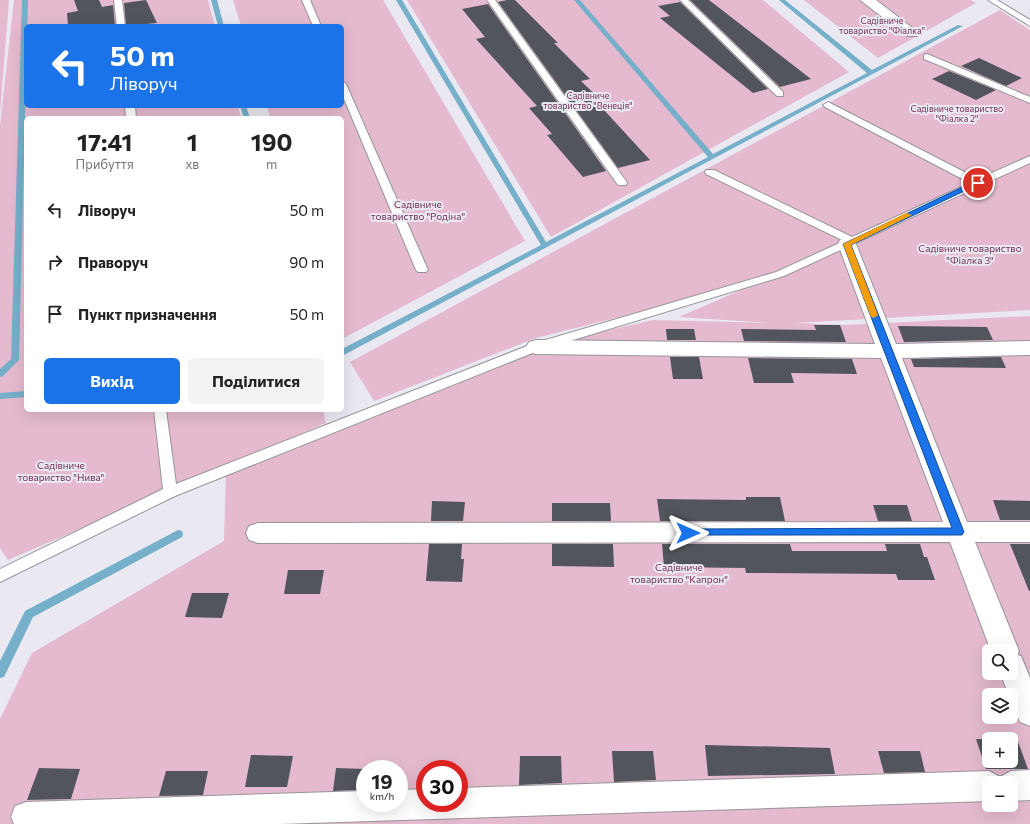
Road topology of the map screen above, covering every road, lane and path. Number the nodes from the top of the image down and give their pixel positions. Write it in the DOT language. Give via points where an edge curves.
graph roads {
  1 [pos="118,0"];
  2 [pos="306,0"];
  3 [pos="491,0"];
  4 [pos="684,0"];
  5 [pos="868,0"];
  6 [pos="992,0"];
  7 [pos="121,24"];
  8 [pos="316,24"];
  9 [pos="1030,24"];
  10 [pos="912,33"];
  11 [pos="927,57"];
  12 [pos="344,89"];
  13 [pos="780,94"];
  14 [pos="1030,100"];
  15 [pos="828,105"];
  16 [pos="1030,159"];
  17 [pos="710,172"];
  18 [pos="622,183"];
  19 [pos="978,183"];
  20 [pos="850,242"];
  21 [pos="422,270"];
  22 [pos="536,347"];
  23 [pos="1030,348"];
  24 [pos="888,351"];
  25 [pos="160,412"];
  26 [pos="170,492"];
  27 [pos="959,532"];
  28 [pos="1030,532"];
  29 [pos="258,533"];
  30 [pos="0,576"];
  31 [pos="1003,644"];
  32 [pos="1017,680"];
  33 [pos="1030,713"];
  34 [pos="1030,785"];
  35 [pos="982,786"];
  36 [pos="1018,786"];
  37 [pos="26,817"];
  1 -- 7 [label="lane"];
  2 -- 8 [label="lane"];
  3 -- 18 [label="lane"];
  4 -- 13 [label="lane"];
  5 -- 10 [label="street"];
  6 -- 9 [label="lane"];
  11 -- 14 [label="lane"];
  12 -- 21 [label="lane"];
  15 -- 19 [label="lane"];
  16 -- 19 [label="lane"];
  17 -- 20 [label="lane"];
  19 -- 20 [label="lane"];
  20 -- 22 [label="lane" via="780,274"];
  20 -- 24 [label="street"];
  22 -- 24 [label="street"];
  22 -- 26 [label="lane"];
  23 -- 24 [label="street"];
  24 -- 27 [label="street"];
  25 -- 26 [label="lane"];
  26 -- 30 [label="lane"];
  27 -- 28 [label="street"];
  27 -- 29 [label="street"];
  27 -- 31 [label="street"];
  32 -- 33 [label="street"];
  34 -- 36 [label="street"];
  35 -- 37 [label="street"];
}
